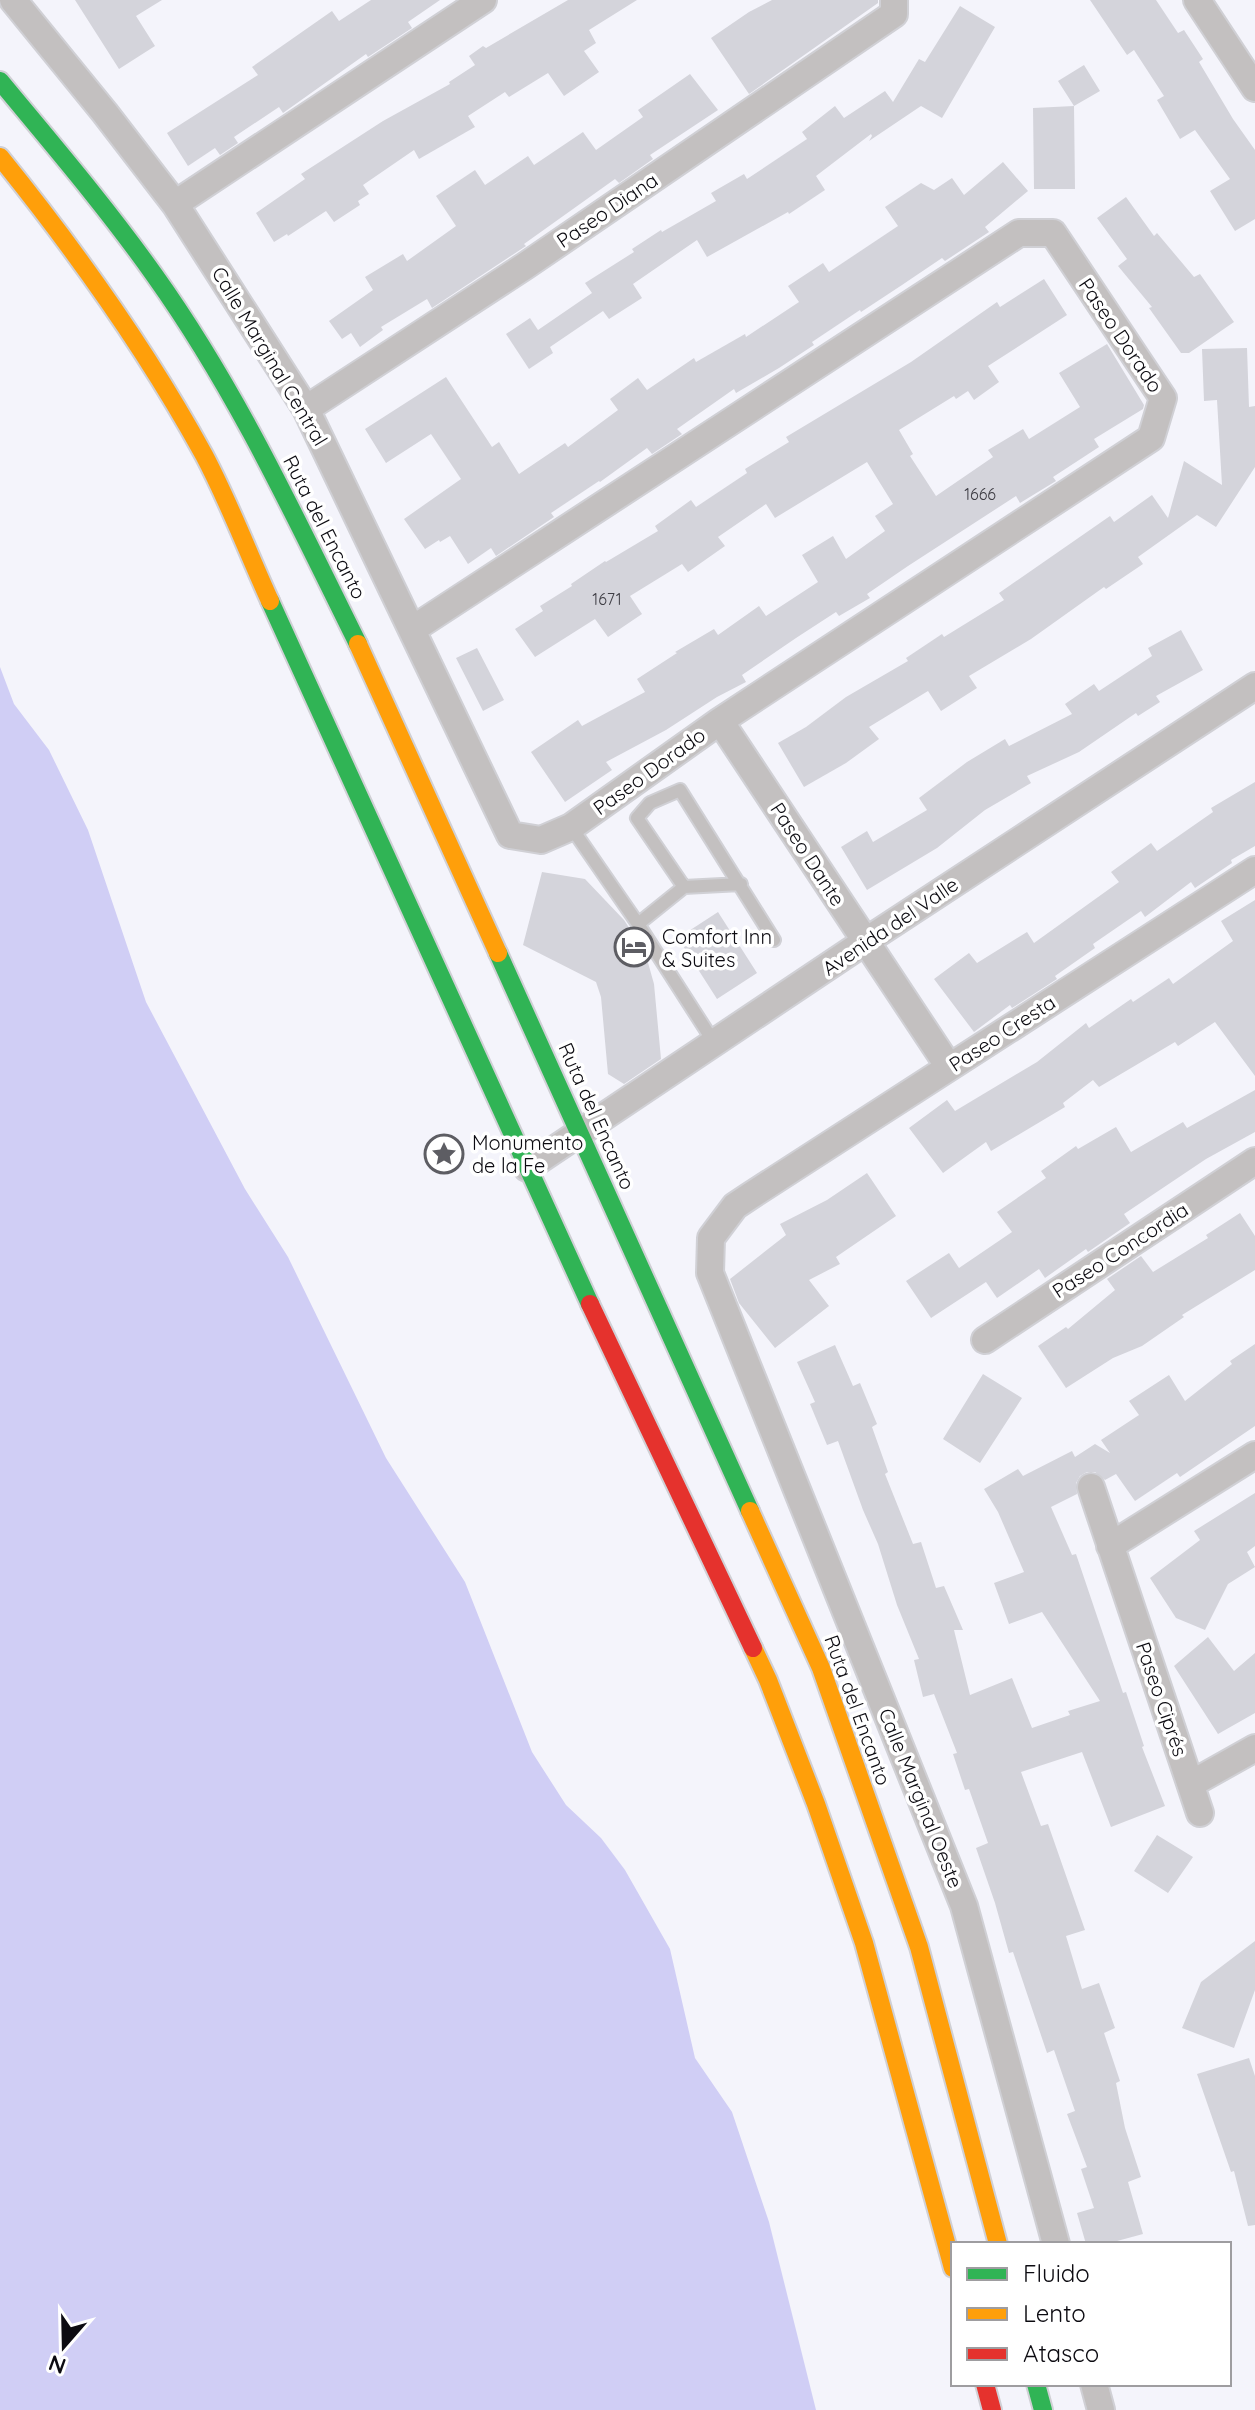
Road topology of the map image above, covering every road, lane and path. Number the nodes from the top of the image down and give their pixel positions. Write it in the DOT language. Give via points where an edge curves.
graph roads {
  1 [pos="13,0"];
  2 [pos="483,0"];
  3 [pos="894,0"];
  4 [pos="1197,0"];
  5 [pos="0,81"];
  6 [pos="1255,88"];
  7 [pos="0,157"];
  8 [pos="175,204"];
  9 [pos="306,409"];
  10 [pos="413,629"];
  11 [pos="1255,686"];
  12 [pos="720,721"];
  13 [pos="571,827"];
  14 [pos="510,835"];
  15 [pos="1255,870"];
  16 [pos="741,884"];
  17 [pos="684,887"];
  18 [pos="638,924"];
  19 [pos="774,940"];
  20 [pos="866,941"];
  21 [pos="715,1044"];
  22 [pos="949,1067"];
  23 [pos="580,1131"];
  24 [pos="1255,1161"];
  25 [pos="527,1168"];
  26 [pos="750,1196"];
  27 [pos="985,1340"];
  28 [pos="1255,1455"];
  29 [pos="1091,1487"];
  30 [pos="1110,1546"];
  31 [pos="1255,1748"];
  32 [pos="1191,1784"];
  33 [pos="1200,1813"];
  34 [pos="997,2242"];
  35 [pos="1055,2242"];
  36 [pos="951,2261"];
  37 [pos="986,2386"];
  38 [pos="1037,2386"];
  39 [pos="1095,2386"];
  40 [pos="992,2410"];
  41 [pos="1043,2410"];
  42 [pos="1101,2410"];
  1 -- 8 [label="street, Calle Marginal Central"];
  2 -- 8 [label="street"];
  3 -- 9 [label="street, Paseo Diana" via="894,14"];
  4 -- 6 [label="street"];
  5 -- 23 [label="main road, Ruta del Encanto" via="156,277 223,381 363,653"];
  7 -- 25 [label="main road" via="114,306 206,459"];
  8 -- 9 [label="street, Calle Marginal Central"];
  9 -- 10 [label="street, Calle Marginal Central"];
  10 -- 12 [label="street, Paseo Dorado" via="1019,233 1053,233 1163,398 1151,438"];
  10 -- 14 [label="street, Calle Marginal Central"];
  11 -- 20 [label="street, Avenida del Valle"];
  12 -- 13 [label="street, Paseo Dorado"];
  12 -- 20 [label="street, Paseo Dante"];
  13 -- 14 [label="street, Paseo Dorado" via="541,840"];
  13 -- 18 [label="lane"];
  15 -- 22 [label="street, Paseo Cresta"];
  16 -- 17 [label="lane"];
  16 -- 17 [label="lane" via="680,790 650,803 637,818"];
  16 -- 19 [label="lane"];
  17 -- 18 [label="lane"];
  18 -- 21 [label="lane"];
  20 -- 21 [label="street, Avenida del Valle"];
  20 -- 22 [label="street, Paseo Dante"];
  21 -- 23 [label="street, Avenida del Valle"];
  22 -- 26 [label="street, Paseo Cresta"];
  23 -- 25 [label="street, Avenida del Valle"];
  23 -- 34 [label="main road, Ruta del Encanto" via="821,1668 919,1947"];
  24 -- 27 [label="street, Paseo Concordia"];
  25 -- 36 [label="main road" via="768,1680 806,1776 864,1943"];
  26 -- 35 [label="street, Calle Marginal Oeste" via="735,1206 711,1238 710,1273 964,1906"];
  28 -- 30 [label="street"];
  29 -- 30 [label="street, Paseo Ciprés"];
  30 -- 32 [label="street, Paseo Ciprés"];
  31 -- 32 [label="street, Paseo Ciprés"];
  32 -- 33 [label="street"];
  37 -- 40 [label="main road"];
  38 -- 41 [label="main road"];
  39 -- 42 [label="street"];
}
